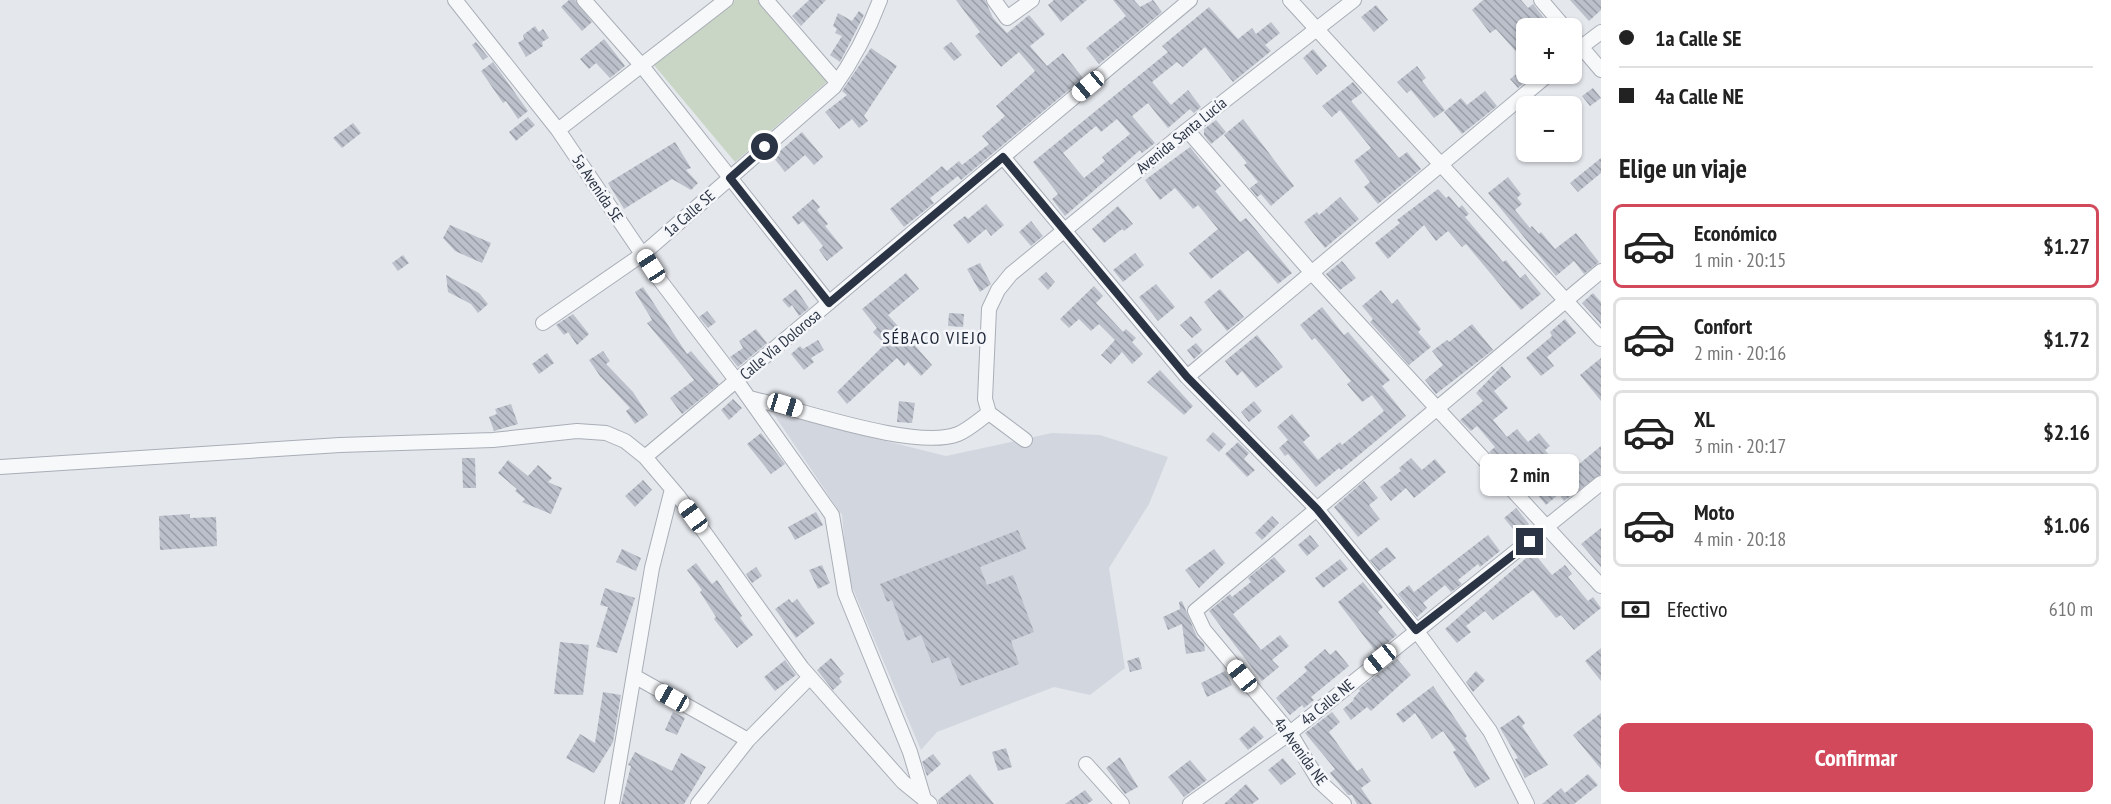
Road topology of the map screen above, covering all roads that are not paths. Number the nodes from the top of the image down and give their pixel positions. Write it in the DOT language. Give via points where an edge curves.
graph roads {
  1 [pos="455,0"];
  2 [pos="584,0"];
  3 [pos="726,0"];
  4 [pos="766,0"];
  5 [pos="880,0"];
  6 [pos="994,0"];
  7 [pos="1032,0"];
  8 [pos="1190,0"];
  9 [pos="1290,0"];
  10 [pos="1354,0"];
  11 [pos="1541,0"];
  12 [pos="1556,18"];
  13 [pos="1316,29"];
  14 [pos="1601,32"];
  15 [pos="1582,42"];
  16 [pos="1582,52"];
  17 [pos="642,66"];
  18 [pos="1601,70"];
  19 [pos="837,82"];
  20 [pos="1537,84"];
  21 [pos="558,130"];
  22 [pos="1187,130"];
  23 [pos="1003,157"];
  24 [pos="1441,165"];
  25 [pos="730,178"];
  26 [pos="1062,231"];
  27 [pos="643,254"];
  28 [pos="1601,271"];
  29 [pos="1312,273"];
  30 [pos="1566,301"];
  31 [pos="829,303"];
  32 [pos="543,323"];
  33 [pos="1601,339"];
  34 [pos="1187,377"];
  35 [pos="736,380"];
  36 [pos="749,398"];
  37 [pos="1436,409"];
  38 [pos="989,413"];
  39 [pos="1025,440"];
  40 [pos="645,457"];
  41 [pos="0,467"];
  42 [pos="1601,483"];
  43 [pos="672,489"];
  44 [pos="1317,509"];
  45 [pos="1549,528"];
  46 [pos="1601,586"];
  47 [pos="1416,630"];
  48 [pos="634,676"];
  49 [pos="810,677"];
  50 [pos="1290,733"];
  51 [pos="748,740"];
  52 [pos="1086,764"];
  53 [pos="927,801"];
  54 [pos="612,804"];
  55 [pos="698,804"];
  56 [pos="1122,804"];
  57 [pos="1190,804"];
  58 [pos="1344,804"];
  59 [pos="1527,804"];
  1 -- 21 [label="street, 5a Avenida SE"];
  2 -- 17 [label="street"];
  3 -- 17 [label="street"];
  4 -- 19 [label="street"];
  5 -- 19 [label="street, 1a Calle SE" via="869,31"];
  6 -- 7 [label="street" via="1007,18"];
  8 -- 23 [label="street, Calle Vía Dolorosa"];
  9 -- 13 [label="street"];
  10 -- 13 [label="street, Avenida Santa Lucía"];
  11 -- 12 [label="street"];
  13 -- 22 [label="street, Avenida Santa Lucía"];
  13 -- 24 [label="street"];
  14 -- 15 [label="street"];
  16 -- 18 [label="street"];
  17 -- 21 [label="street"];
  17 -- 25 [label="street"];
  19 -- 25 [label="street, 1a Calle SE"];
  20 -- 24 [label="street"];
  21 -- 27 [label="street, 5a Avenida SE"];
  22 -- 26 [label="street, Avenida Santa Lucía"];
  22 -- 29 [label="street"];
  23 -- 26 [label="street"];
  23 -- 31 [label="street, Calle Vía Dolorosa"];
  24 -- 29 [label="street"];
  24 -- 30 [label="street"];
  25 -- 27 [label="street, 1a Calle SE"];
  25 -- 31 [label="street"];
  26 -- 34 [label="street"];
  26 -- 38 [label="street, Avenida Santa Lucía" via="1011,274 989,309 985,399"];
  27 -- 32 [label="street, 1a Calle SE"];
  27 -- 35 [label="street, 5a Avenida SE"];
  28 -- 30 [label="street"];
  29 -- 34 [label="street"];
  29 -- 37 [label="street"];
  30 -- 33 [label="street"];
  30 -- 37 [label="street"];
  31 -- 35 [label="street, Calle Vía Dolorosa"];
  34 -- 44 [label="street"];
  35 -- 36 [label="street, 5a Avenida SE"];
  35 -- 40 [label="street, Calle Vía Dolorosa"];
  36 -- 38 [label="street" via="862,428 927,439 957,434"];
  36 -- 53 [label="street, 5a Avenida SE" via="832,515 845,593"];
  37 -- 44 [label="street"];
  37 -- 45 [label="street"];
  38 -- 39 [label="street"];
  40 -- 41 [label="street" via="625,441 606,433 577,431 493,440 340,445"];
  40 -- 43 [label="street"];
  42 -- 45 [label="street, 4a Calle NE"];
  43 -- 48 [label="street" via="652,568"];
  43 -- 49 [label="street"];
  44 -- 47 [label="street"];
  44 -- 50 [label="street, 4a Avenida NE" via="1195,611 1204,630"];
  45 -- 46 [label="street"];
  45 -- 47 [label="street, 4a Calle NE"];
  47 -- 50 [label="street, 4a Calle NE"];
  47 -- 59 [label="street" via="1490,731"];
  48 -- 51 [label="street"];
  48 -- 54 [label="street"];
  49 -- 51 [label="street"];
  49 -- 53 [label="street" via="903,782"];
  50 -- 57 [label="street, 4a Calle NE"];
  50 -- 58 [label="street, 4a Avenida NE" via="1319,781"];
  51 -- 55 [label="street"];
  52 -- 56 [label="street"];
}
